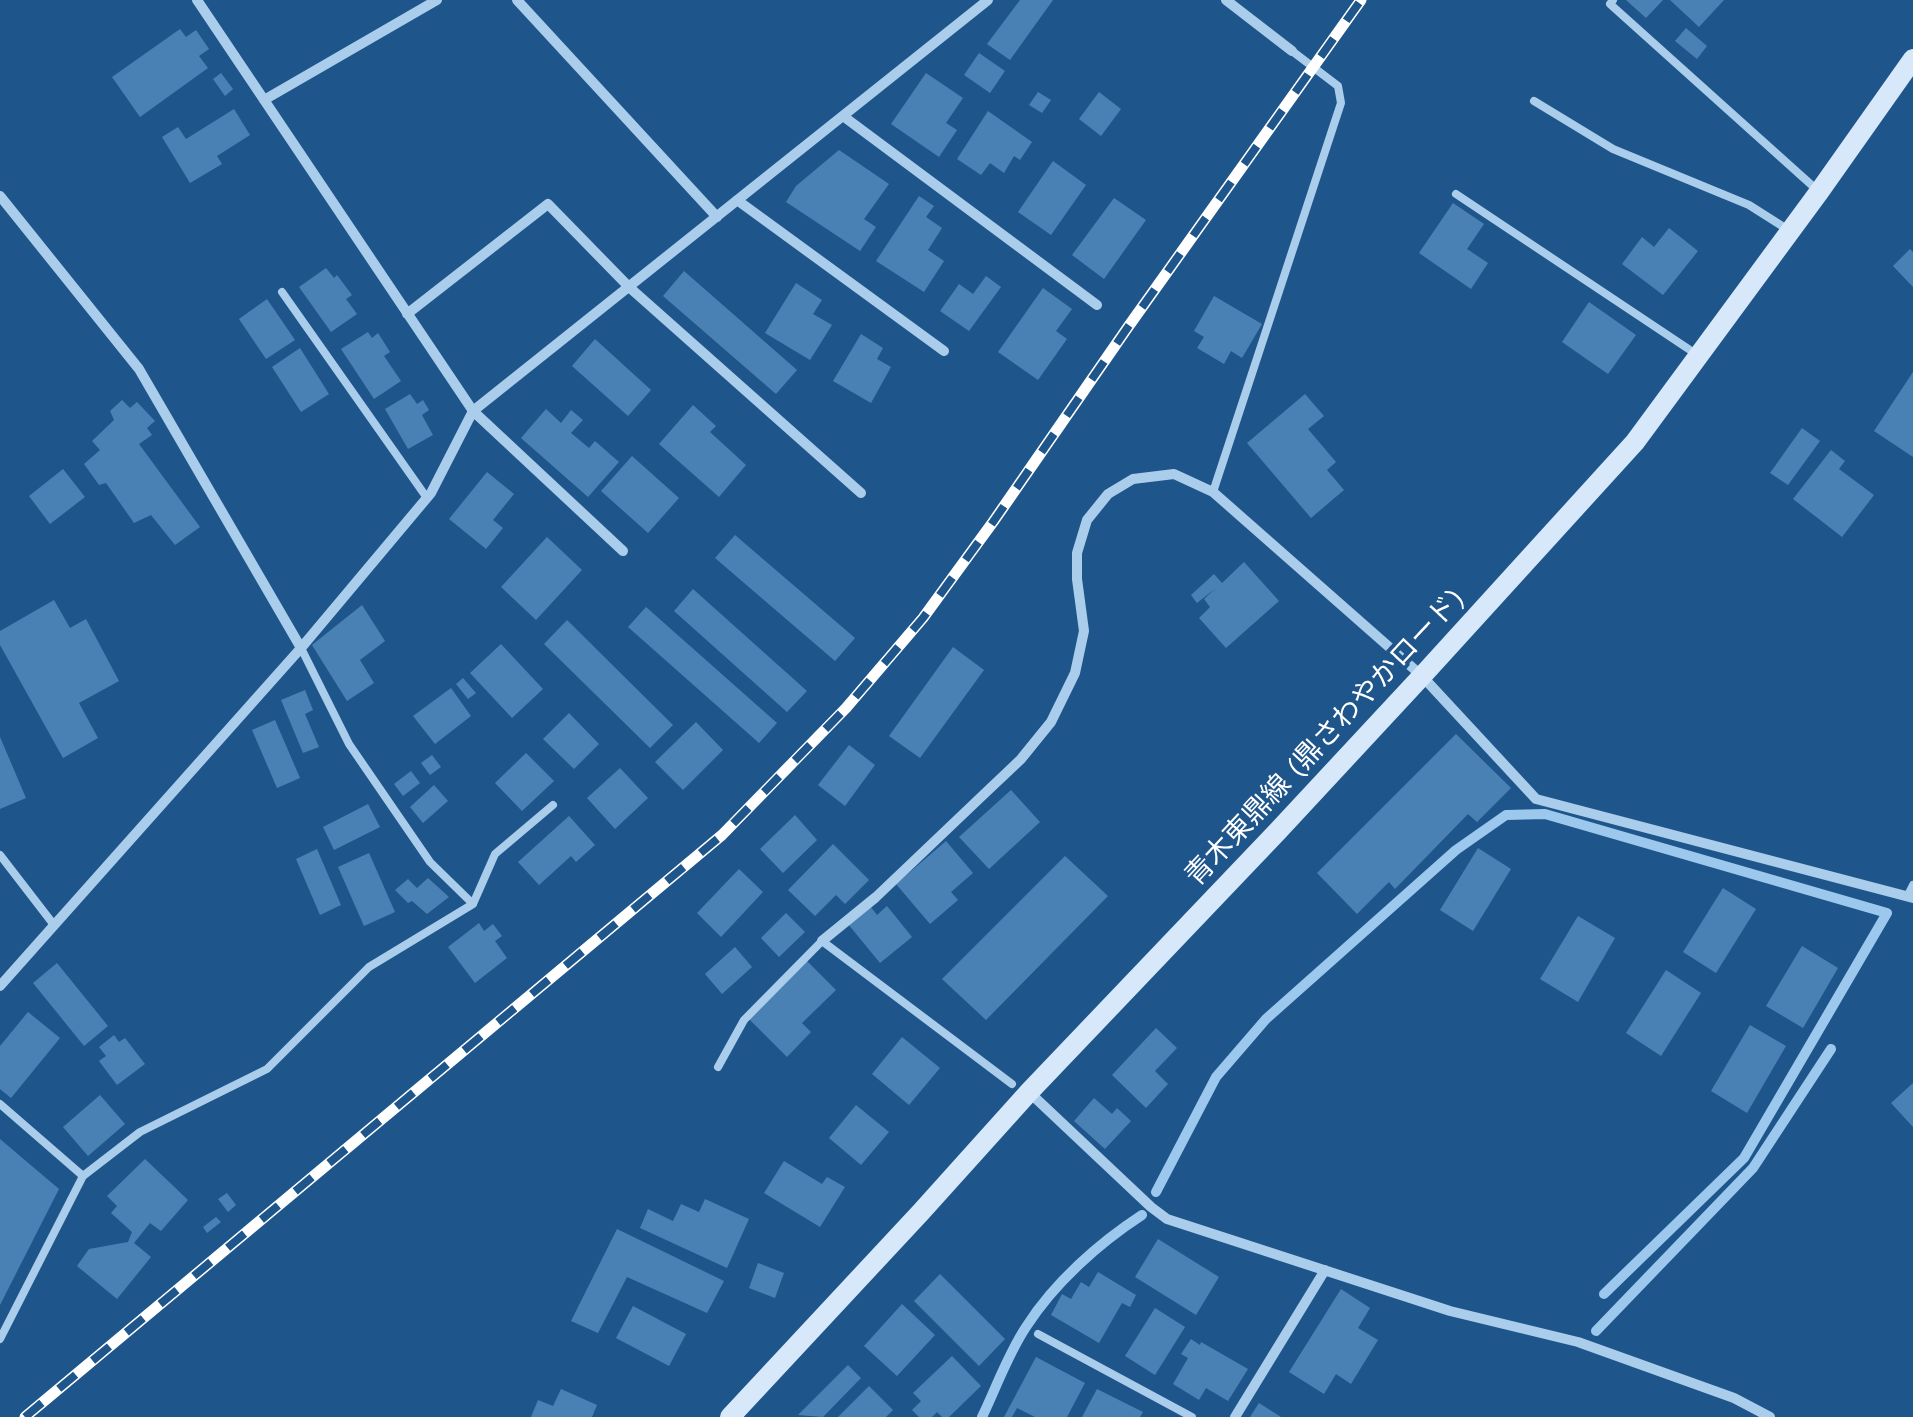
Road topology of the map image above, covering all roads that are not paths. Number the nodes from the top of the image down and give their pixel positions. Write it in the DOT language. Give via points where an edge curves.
graph roads {
  1 [pos="197,0"];
  2 [pos="437,0"];
  3 [pos="517,0"];
  4 [pos="988,0"];
  5 [pos="1226,0"];
  6 [pos="1613,0"];
  7 [pos="1292,52"];
  8 [pos="1913,58"];
  9 [pos="264,100"];
  10 [pos="1534,101"];
  11 [pos="843,116"];
  12 [pos="1819,192"];
  13 [pos="1456,194"];
  14 [pos="0,196"];
  15 [pos="738,200"];
  16 [pos="717,216"];
  17 [pos="1790,232"];
  18 [pos="629,287"];
  19 [pos="282,292"];
  20 [pos="1097,305"];
  21 [pos="407,314"];
  22 [pos="944,352"];
  23 [pos="1700,356"];
  24 [pos="473,412"];
  25 [pos="1213,492"];
  26 [pos="862,493"];
  27 [pos="427,498"];
  28 [pos="623,550"];
  29 [pos="301,648"];
  30 [pos="1422,676"];
  31 [pos="553,805"];
  32 [pos="0,855"];
  33 [pos="1911,893"];
  34 [pos="473,904"];
  35 [pos="54,925"];
  36 [pos="822,940"];
  37 [pos="0,986"];
  38 [pos="718,1067"];
  39 [pos="1020,1088"];
  40 [pos="0,1104"];
  41 [pos="83,1176"];
  42 [pos="1325,1270"];
  43 [pos="1038,1334"];
  44 [pos="0,1339"];
  45 [pos="730,1417"];
  46 [pos="1192,1417"];
  47 [pos="1234,1417"];
  48 [pos="1770,1417"];
  1 -- 9 [label="street"];
  2 -- 9 [label="street"];
  3 -- 16 [label="street"];
  4 -- 11 [label="street"];
  5 -- 7 [label="street"];
  6 -- 12 [label="lane"];
  7 -- 25 [label="lane" via="1338,86 1342,103"];
  8 -- 12 [label="main road, 青木東鼎線 (鼎さわやかロード)"];
  9 -- 21 [label="street"];
  10 -- 17 [label="lane" via="1612,149 1748,205"];
  11 -- 15 [label="street"];
  11 -- 20 [label="street"];
  12 -- 17 [label="main road, 青木東鼎線 (鼎さわやかロード)"];
  13 -- 23 [label="lane"];
  14 -- 29 [label="street" via="139,368"];
  15 -- 16 [label="street"];
  15 -- 22 [label="street"];
  16 -- 18 [label="street"];
  17 -- 23 [label="main road, 青木東鼎線 (鼎さわやかロード)"];
  18 -- 21 [label="street" via="548,204"];
  18 -- 24 [label="street"];
  18 -- 26 [label="street"];
  19 -- 27 [label="lane"];
  21 -- 24 [label="street"];
  23 -- 30 [label="main road, 青木東鼎線 (鼎さわやかロード)" via="1634,442"];
  24 -- 27 [label="street"];
  24 -- 28 [label="street"];
  25 -- 30 [label="street"];
  25 -- 36 [label="street" via="1174,474 1134,479 1108,494 1087,520 1077,553 1084,632 1076,673 1051,722 982,798"];
  27 -- 29 [label="street"];
  29 -- 34 [label="lane" via="349,744 430,862"];
  29 -- 35 [label="street"];
  30 -- 33 [label="street" via="1536,798"];
  30 -- 39 [label="main road, 青木東鼎線 (鼎さわやかロード)" via="1277,832"];
  31 -- 34 [label="lane" via="495,854"];
  32 -- 35 [label="lane"];
  34 -- 41 [label="lane" via="369,967 267,1069 140,1132"];
  35 -- 37 [label="street"];
  36 -- 38 [label="lane" via="744,1020"];
  36 -- 39 [label="lane"];
  39 -- 42 [label="street" via="1167,1219"];
  39 -- 45 [label="main road, 青木東鼎線 (鼎さわやかロード)" via="921,1212"];
  40 -- 41 [label="lane"];
  41 -- 44 [label="lane"];
  42 -- 47 [label="street"];
  42 -- 48 [label="street" via="1450,1312 1578,1342"];
  43 -- 46 [label="lane"];
}
